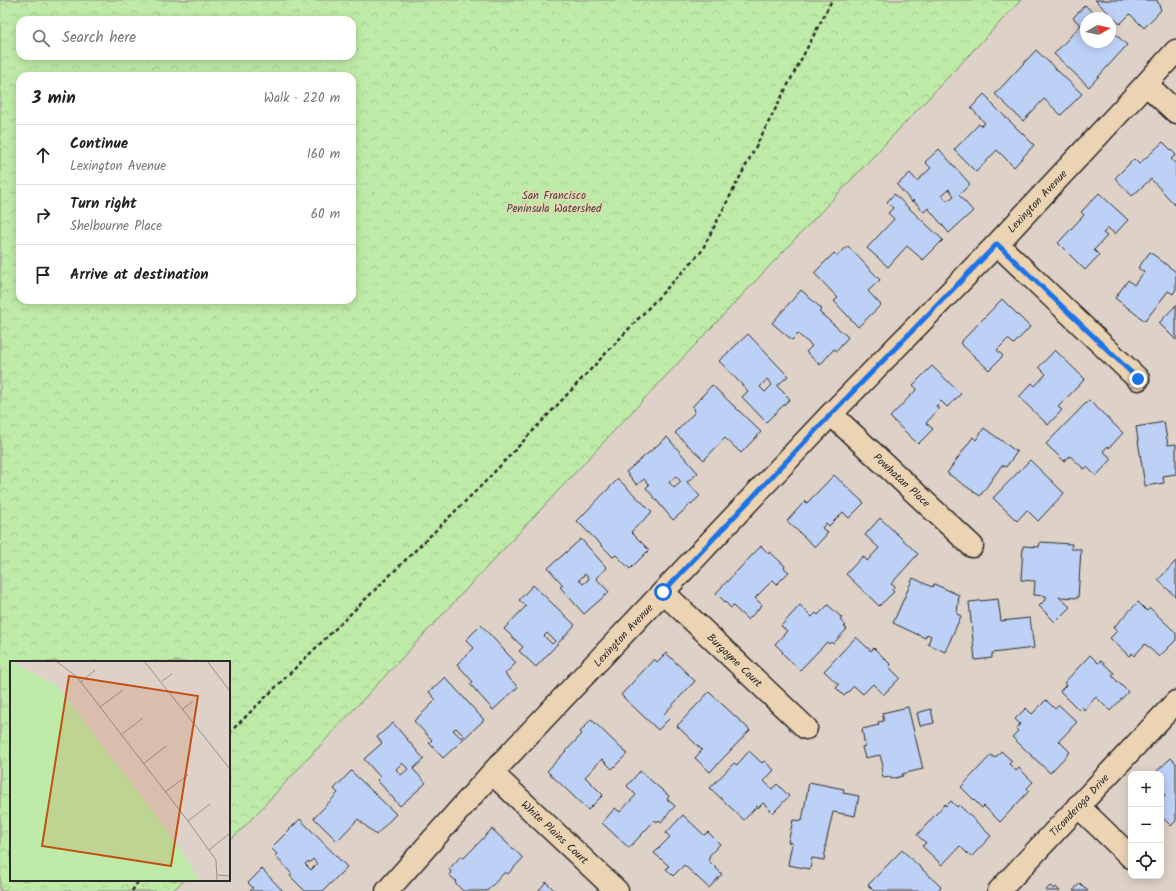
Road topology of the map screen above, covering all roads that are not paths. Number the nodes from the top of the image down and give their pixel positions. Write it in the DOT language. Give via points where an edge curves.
graph roads {
  1 [pos="1176,51"];
  2 [pos="1146,84"];
  3 [pos="1176,112"];
  4 [pos="997,244"];
  5 [pos="1138,379"];
  6 [pos="831,414"];
  7 [pos="972,546"];
  8 [pos="663,592"];
  9 [pos="1176,702"];
  10 [pos="806,728"];
  11 [pos="492,773"];
  12 [pos="1078,806"];
  13 [pos="1128,854"];
  14 [pos="387,891"];
  15 [pos="617,891"];
  16 [pos="999,891"];
  1 -- 2 [label="street, Lexington Avenue"];
  2 -- 3 [label="street"];
  2 -- 4 [label="street, Lexington Avenue"];
  4 -- 5 [label="street"];
  4 -- 6 [label="street, Lexington Avenue"];
  6 -- 7 [label="street, Powhatan Place"];
  6 -- 8 [label="street, Lexington Avenue"];
  8 -- 10 [label="street, Burgoyne Court"];
  8 -- 11 [label="street, Lexington Avenue"];
  9 -- 12 [label="street, Ticonderoga Drive"];
  11 -- 14 [label="street, Lexington Avenue"];
  11 -- 15 [label="street, White Plains Court"];
  12 -- 13 [label="street"];
  12 -- 16 [label="street, Ticonderoga Drive"];
}
